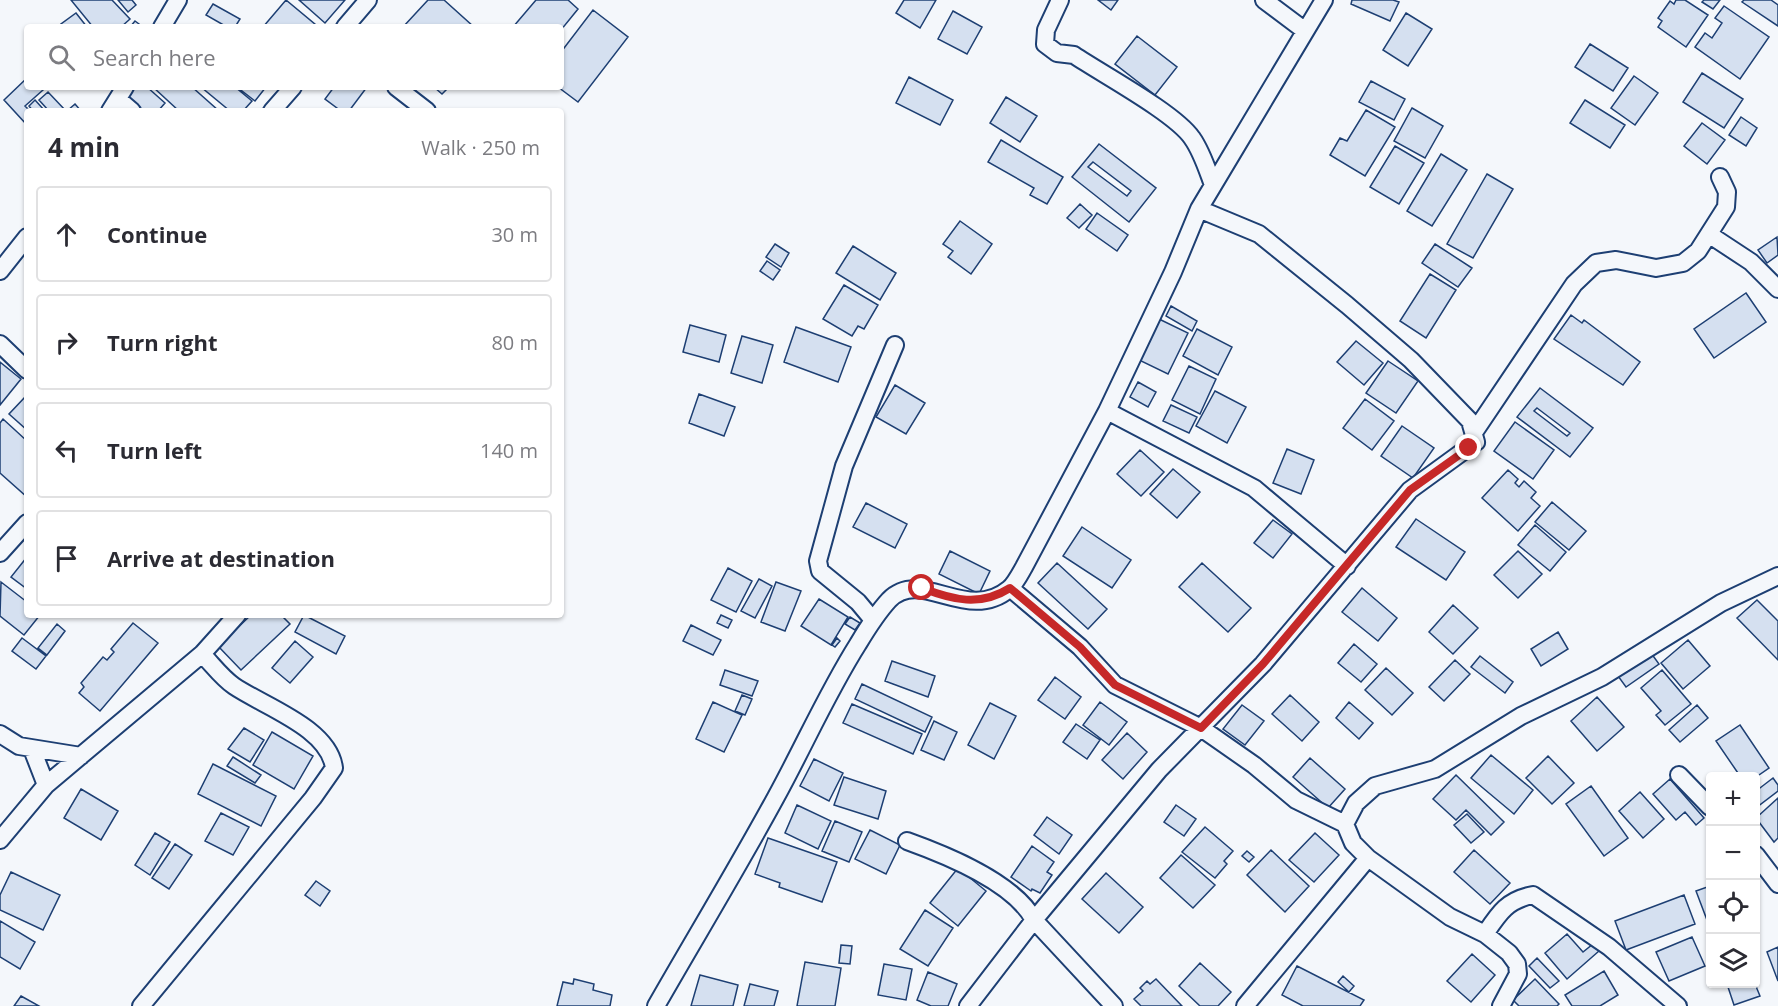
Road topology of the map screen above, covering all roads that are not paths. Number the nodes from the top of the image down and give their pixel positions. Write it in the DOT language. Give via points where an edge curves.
graph roads {
  1 [pos="178,0"];
  2 [pos="368,0"];
  3 [pos="1060,0"];
  4 [pos="1264,0"];
  5 [pos="1324,0"];
  6 [pos="164,24"];
  7 [pos="350,24"];
  8 [pos="1304,30"];
  9 [pos="290,90"];
  10 [pos="400,90"];
  11 [pos="274,108"];
  12 [pos="423,108"];
  13 [pos="1720,177"];
  14 [pos="1213,185"];
  15 [pos="1199,209"];
  16 [pos="1710,235"];
  17 [pos="24,241"];
  18 [pos="0,271"];
  19 [pos="1778,290"];
  20 [pos="0,344"];
  21 [pos="895,345"];
  22 [pos="24,367"];
  23 [pos="1107,411"];
  24 [pos="1475,432"];
  25 [pos="24,526"];
  26 [pos="0,553"];
  27 [pos="1347,566"];
  28 [pos="1776,578"];
  29 [pos="1010,588"];
  30 [pos="234,618"];
  31 [pos="873,620"];
  32 [pos="202,654"];
  33 [pos="1201,728"];
  34 [pos="0,734"];
  35 [pos="32,749"];
  36 [pos="81,756"];
  37 [pos="1679,775"];
  38 [pos="46,785"];
  39 [pos="1706,803"];
  40 [pos="1345,824"];
  41 [pos="0,840"];
  42 [pos="907,841"];
  43 [pos="1368,858"];
  44 [pos="1760,861"];
  45 [pos="1778,884"];
  46 [pos="1034,920"];
  47 [pos="1485,934"];
  48 [pos="141,1006"];
  49 [pos="656,1006"];
  50 [pos="969,1006"];
  51 [pos="1114,1006"];
  52 [pos="1245,1006"];
  53 [pos="1501,1006"];
  54 [pos="1678,1006"];
  1 -- 6 [label="street"];
  2 -- 7 [label="street"];
  3 -- 14 [label="street" via="1046,30 1045,44 1057,52 1074,55 1176,121 1191,136"];
  4 -- 8 [label="street"];
  5 -- 8 [label="street"];
  8 -- 14 [label="street"];
  9 -- 11 [label="street"];
  10 -- 12 [label="street"];
  13 -- 16 [label="street" via="1727,192 1726,207"];
  14 -- 15 [label="street"];
  15 -- 23 [label="street"];
  15 -- 24 [label="street" via="1259,234 1347,305 1411,360 1470,421"];
  16 -- 19 [label="street" via="1750,262"];
  16 -- 24 [label="street" via="1683,262 1656,268 1616,260 1596,263 1574,284"];
  17 -- 18 [label="street"];
  20 -- 22 [label="street"];
  21 -- 31 [label="street" via="844,466 818,561 820,571 858,602"];
  23 -- 27 [label="street" via="1254,488"];
  23 -- 29 [label="street"];
  24 -- 27 [label="street" via="1476,442 1410,490"];
  25 -- 26 [label="street"];
  27 -- 33 [label="street" via="1263,664"];
  28 -- 40 [label="street" via="1677,629 1602,677 1521,716 1435,770 1376,786 1356,802"];
  29 -- 31 [label="street" via="975,601 950,599 922,588 903,590"];
  29 -- 33 [label="street" via="1080,647 1115,685"];
  30 -- 32 [label="street"];
  31 -- 49 [label="street"];
  32 -- 36 [label="street"];
  32 -- 48 [label="street" via="233,685 318,736 333,755 334,768"];
  33 -- 40 [label="street" via="1296,800"];
  33 -- 46 [label="street" via="1116,819"];
  34 -- 35 [label="street"];
  35 -- 36 [label="street"];
  35 -- 38 [label="street"];
  36 -- 38 [label="street"];
  37 -- 39 [label="street"];
  38 -- 41 [label="street"];
  40 -- 43 [label="street" via="1353,843"];
  42 -- 46 [label="street" via="953,857 975,870 1026,906"];
  43 -- 47 [label="street" via="1450,917"];
  43 -- 52 [label="street"];
  44 -- 45 [label="street"];
  46 -- 50 [label="street"];
  46 -- 51 [label="street"];
  47 -- 53 [label="street" via="1517,964 1518,974"];
  47 -- 54 [label="street" via="1503,907 1533,895 1609,947"];
}
